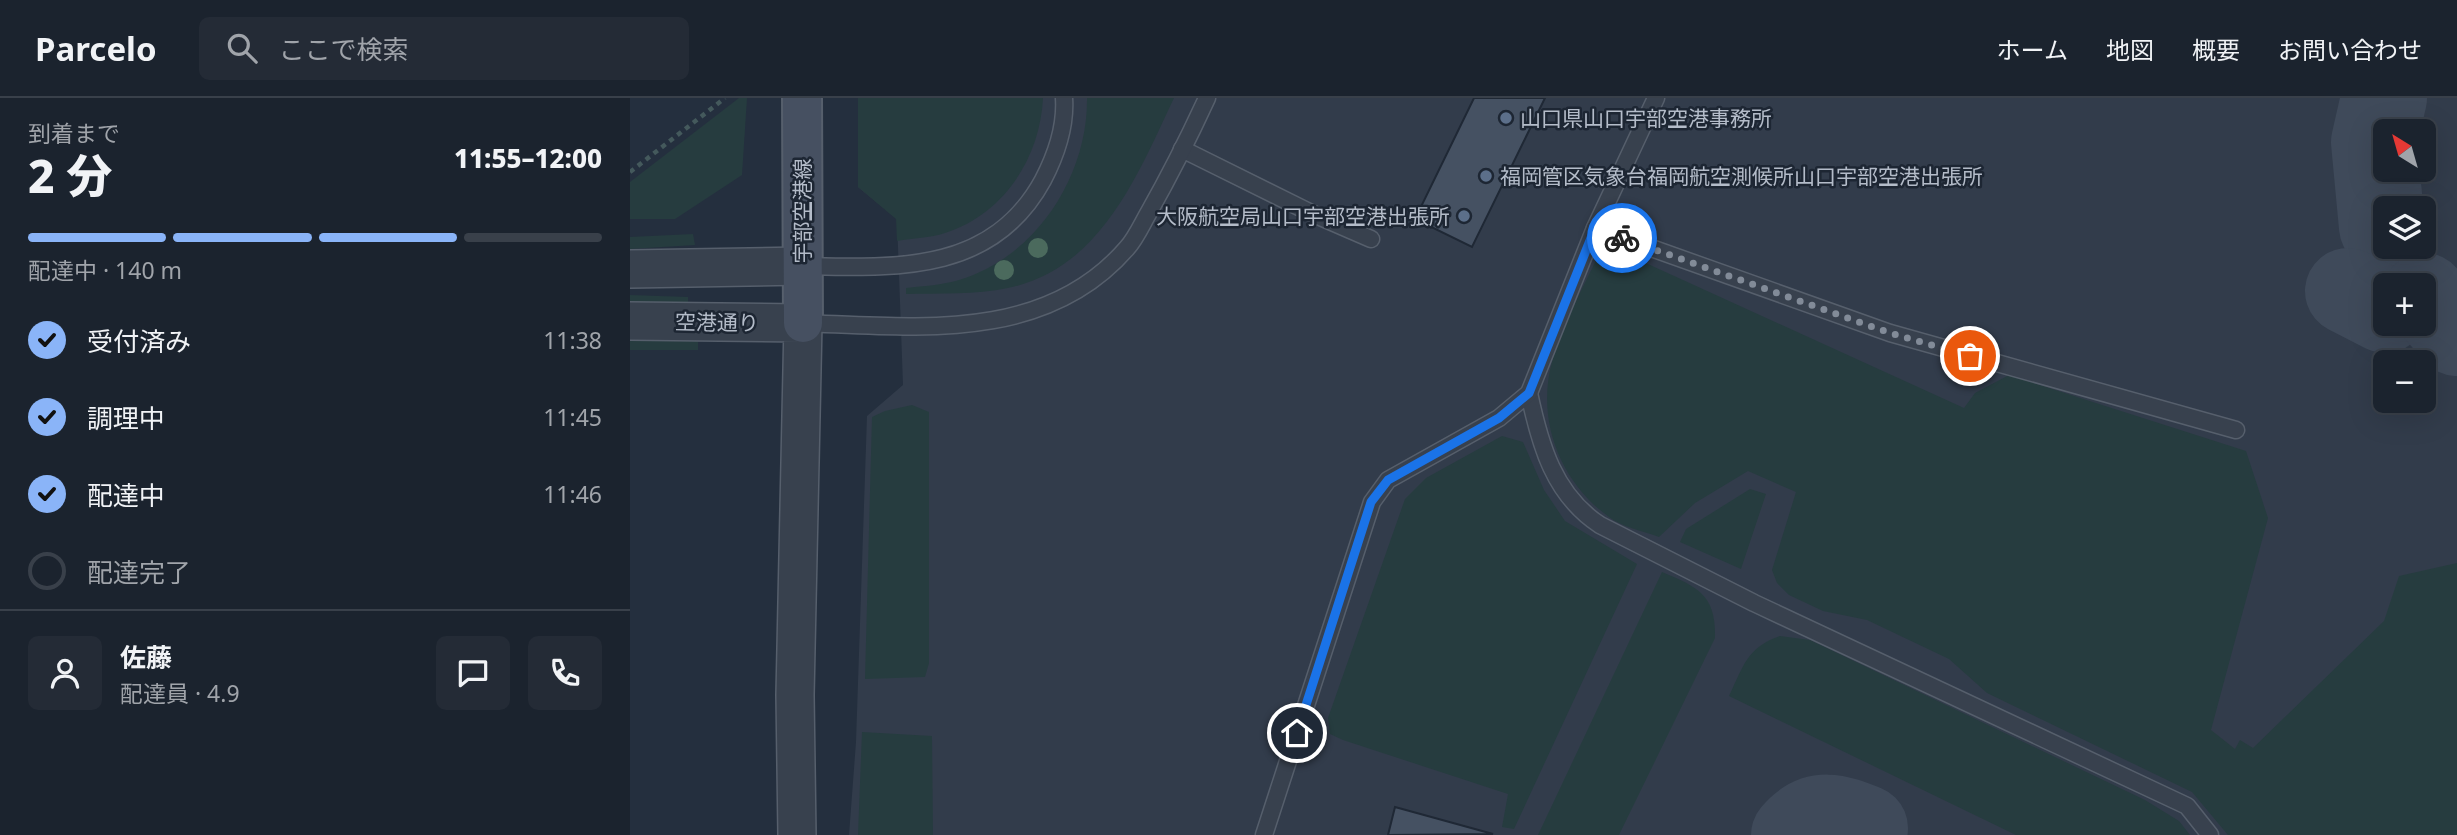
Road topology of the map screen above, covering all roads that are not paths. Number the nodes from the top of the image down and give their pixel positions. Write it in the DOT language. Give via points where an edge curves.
graph roads {
  1 [pos="802,98"];
  2 [pos="1065,98"];
  3 [pos="1207,98"];
  4 [pos="1656,98"];
  5 [pos="1182,149"];
  6 [pos="1595,228"];
  7 [pos="1371,239"];
  8 [pos="803,266"];
  9 [pos="630,269"];
  10 [pos="630,321"];
  11 [pos="803,324"];
  12 [pos="1529,393"];
  13 [pos="2236,430"];
  14 [pos="797,835"];
  15 [pos="1264,835"];
  16 [pos="2210,835"];
  1 -- 8 [label="main road, 宇部空港線"];
  2 -- 8 [label="lane" via="1060,138 1041,184 1012,222 989,239 932,262 885,268"];
  3 -- 5 [label="lane"];
  4 -- 6 [label="lane"];
  5 -- 7 [label="lane"];
  5 -- 11 [label="lane" via="1129,246 1072,296 992,322"];
  6 -- 12 [label="lane"];
  6 -- 13 [label="lane" via="1890,333"];
  8 -- 9 [label="street"];
  8 -- 11 [label="main road, 宇部空港線"];
  10 -- 11 [label="street, 空港通り"];
  11 -- 14 [label="street" via="795,695"];
  12 -- 15 [label="lane" via="1499,418 1388,480 1371,502"];
  12 -- 16 [label="lane" via="1539,442 1562,488 1580,512 1600,525 1754,603 2187,806"];
}
